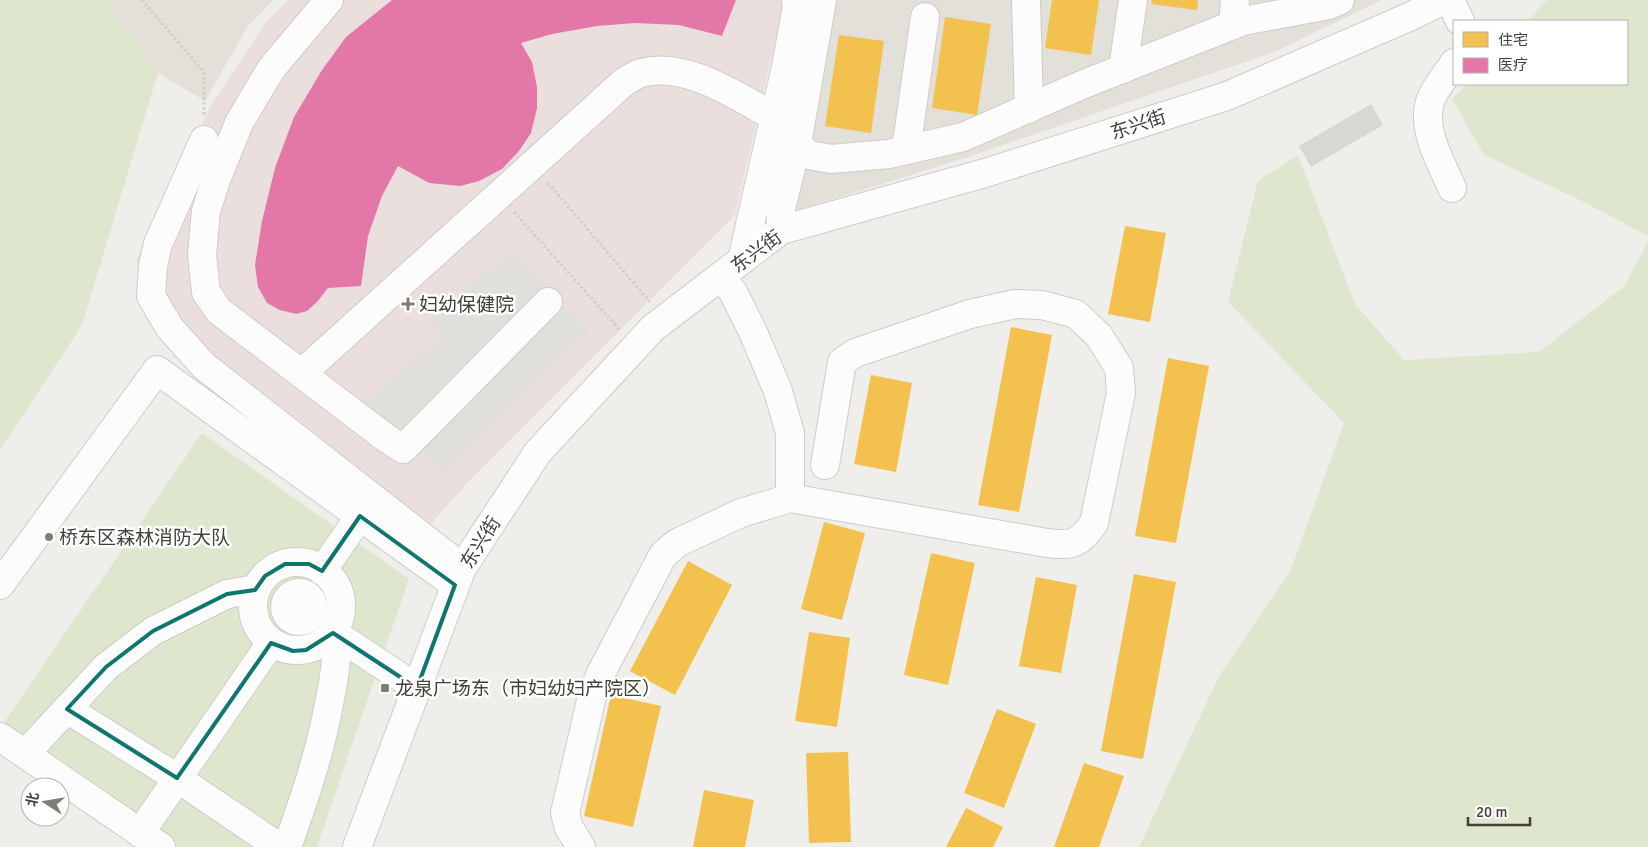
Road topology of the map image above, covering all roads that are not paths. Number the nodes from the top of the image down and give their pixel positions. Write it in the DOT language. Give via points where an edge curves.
graph roads {
  1 [pos="330,0"];
  2 [pos="796,0"];
  3 [pos="822,0"];
  4 [pos="1026,0"];
  5 [pos="1132,0"];
  6 [pos="1340,0"];
  7 [pos="1444,0"];
  8 [pos="1450,0"];
  9 [pos="1234,13"];
  10 [pos="925,17"];
  11 [pos="1460,20"];
  12 [pos="1453,65"];
  13 [pos="1123,69"];
  14 [pos="1029,108"];
  15 [pos="775,116"];
  16 [pos="204,140"];
  17 [pos="797,144"];
  18 [pos="906,150"];
  19 [pos="1452,188"];
  20 [pos="781,230"];
  21 [pos="742,260"];
  22 [pos="721,277"];
  23 [pos="548,302"];
  24 [pos="302,374"];
  25 [pos="826,465"];
  26 [pos="790,498"];
  27 [pos="360,516"];
  28 [pos="322,570"];
  29 [pos="459,576"];
  30 [pos="0,585"];
  31 [pos="256,589"];
  32 [pos="332,632"];
  33 [pos="272,643"];
  34 [pos="417,688"];
  35 [pos="67,708"];
  36 [pos="0,737"];
  37 [pos="25,754"];
  38 [pos="177,778"];
  39 [pos="151,840"];
  40 [pos="279,847"];
  41 [pos="287,847"];
  42 [pos="357,847"];
  43 [pos="581,847"];
  1 -- 24 [label="street" via="271,69 239,123 206,211 202,255 206,292 219,311"];
  2 -- 15 [label="street"];
  3 -- 17 [label="street"];
  4 -- 14 [label="street"];
  5 -- 13 [label="street"];
  6 -- 9 [label="street" via="1243,22"];
  7 -- 20 [label="street, 东兴街" via="1227,96 984,173"];
  8 -- 11 [label="street"];
  9 -- 13 [label="street"];
  10 -- 18 [label="street"];
  12 -- 19 [label="street" via="1431,98 1426,117 1428,131"];
  13 -- 14 [label="street"];
  14 -- 18 [label="street" via="963,137"];
  15 -- 21 [label="street"];
  15 -- 24 [label="street" via="706,80 684,74 658,71 640,74 624,82"];
  16 -- 29 [label="street" via="158,244 153,266 151,296 169,327 204,366"];
  17 -- 18 [label="street" via="809,155 831,159"];
  17 -- 20 [label="street" via="780,209"];
  20 -- 21 [label="street, 东兴街"];
  21 -- 22 [label="street, 东兴街"];
  22 -- 26 [label="street" via="733,292 753,332 778,391 790,434"];
  22 -- 29 [label="street, 东兴街" via="653,328 538,452"];
  23 -- 24 [label="street" via="404,449"];
  25 -- 26 [label="street" via="842,362 855,353 970,314 1015,304 1076,314 1099,336 1119,368 1121,393 1094,523 1083,538 1065,545 1047,543"];
  26 -- 43 [label="street" via="741,513 677,543 663,554 592,696 565,813 569,828"];
  27 -- 28 [label="street"];
  27 -- 29 [label="street"];
  27 -- 30 [label="street" via="158,370"];
  28 -- 31 [label="street" via="297,562 285,564 264,576"];
  28 -- 32 [label="street" via="337,588 340,601 340,614"];
  29 -- 34 [label="street, 东兴街"];
  31 -- 33 [label="street" via="255,622"];
  31 -- 35 [label="street" via="227,594 153,631 106,667"];
  32 -- 33 [label="street" via="318,645 306,650 293,651"];
  32 -- 34 [label="street"];
  32 -- 41 [label="street" via="336,654 328,713 305,797"];
  33 -- 38 [label="street"];
  34 -- 42 [label="street, 东兴街"];
  35 -- 37 [label="street"];
  35 -- 38 [label="street"];
  36 -- 37 [label="street"];
  37 -- 39 [label="street"];
  38 -- 39 [label="street"];
  38 -- 40 [label="street"];
}
